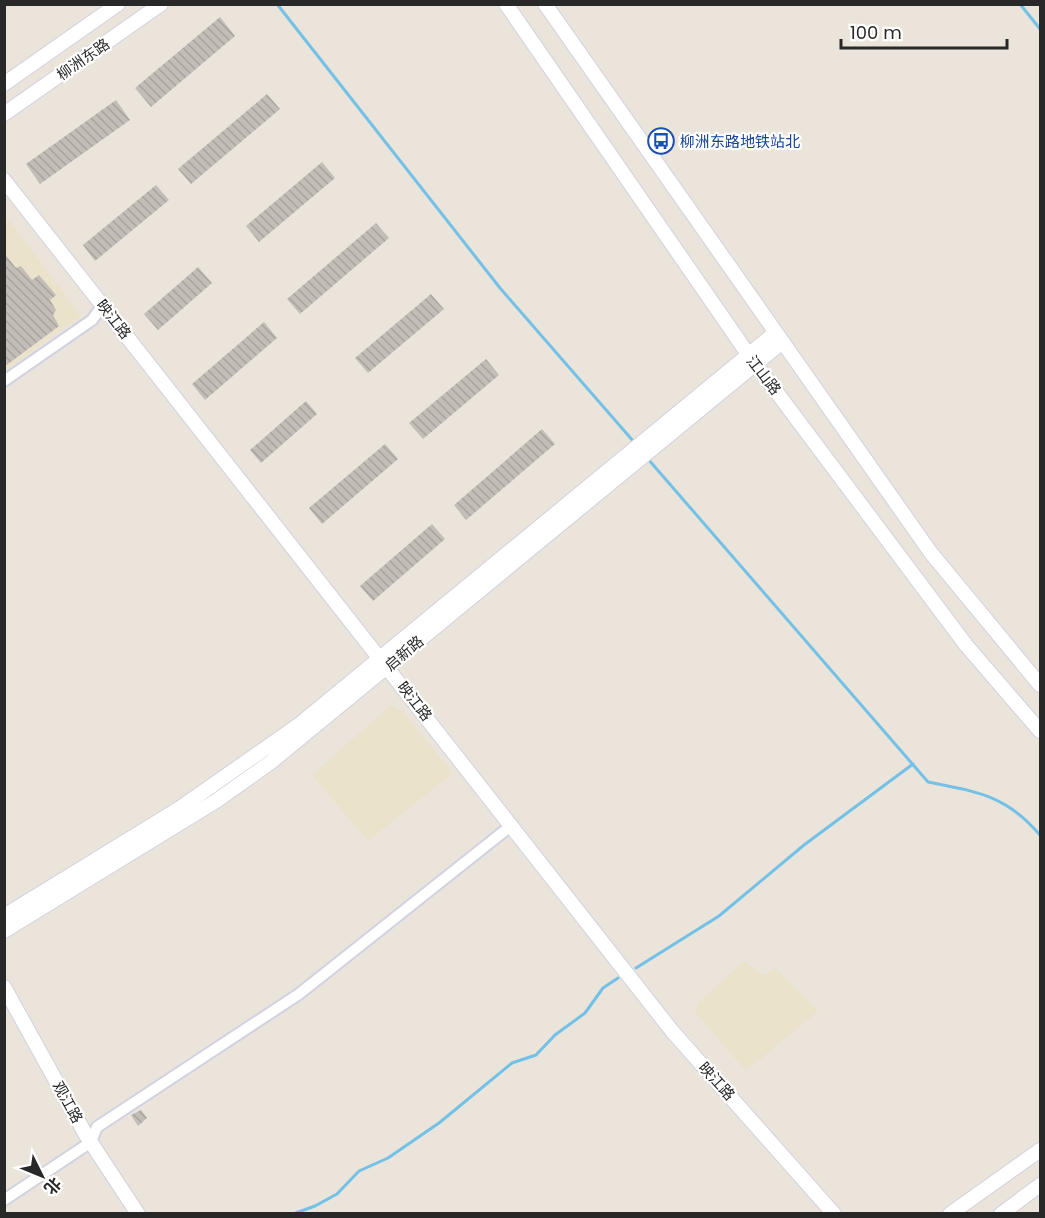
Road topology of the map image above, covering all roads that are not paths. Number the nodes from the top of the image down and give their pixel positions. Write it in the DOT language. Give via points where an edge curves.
graph roads {
  1 [pos="118,4"];
  2 [pos="161,4"];
  3 [pos="506,4"];
  4 [pos="545,4"];
  5 [pos="4,84"];
  6 [pos="4,114"];
  7 [pos="4,180"];
  8 [pos="103,305"];
  9 [pos="778,338"];
  10 [pos="752,359"];
  11 [pos="4,381"];
  12 [pos="385,662"];
  13 [pos="1041,685"];
  14 [pos="1041,731"];
  15 [pos="512,825"];
  16 [pos="4,916"];
  17 [pos="4,931"];
  18 [pos="4,987"];
  19 [pos="91,1142"];
  20 [pos="1041,1150"];
  21 [pos="1041,1185"];
  22 [pos="4,1200"];
  23 [pos="138,1214"];
  24 [pos="834,1214"];
  25 [pos="950,1214"];
  26 [pos="1001,1214"];
  1 -- 5 [label="street, 柳洲东路"];
  2 -- 6 [label="street, 柳洲东路"];
  3 -- 10 [label="street, 江山路"];
  4 -- 9 [label="street"];
  7 -- 8 [label="street, 映江路"];
  8 -- 11 [label="street" via="92,320"];
  8 -- 12 [label="street, 映江路"];
  9 -- 10 [label="street, 启新路"];
  9 -- 13 [label="street" via="931,553"];
  10 -- 12 [label="street, 启新路"];
  10 -- 14 [label="street, 江山路" via="966,645"];
  12 -- 15 [label="street, 映江路"];
  12 -- 16 [label="street, 启新路" via="228,776"];
  12 -- 17 [label="street, 启新路" via="312,730 232,790"];
  15 -- 19 [label="street" via="298,994 97,1127"];
  15 -- 24 [label="street, 映江路" via="672,1031"];
  18 -- 19 [label="street, 观江路"];
  19 -- 22 [label="street"];
  19 -- 23 [label="street, 观江路"];
  20 -- 25 [label="street"];
  21 -- 26 [label="street"];
}
